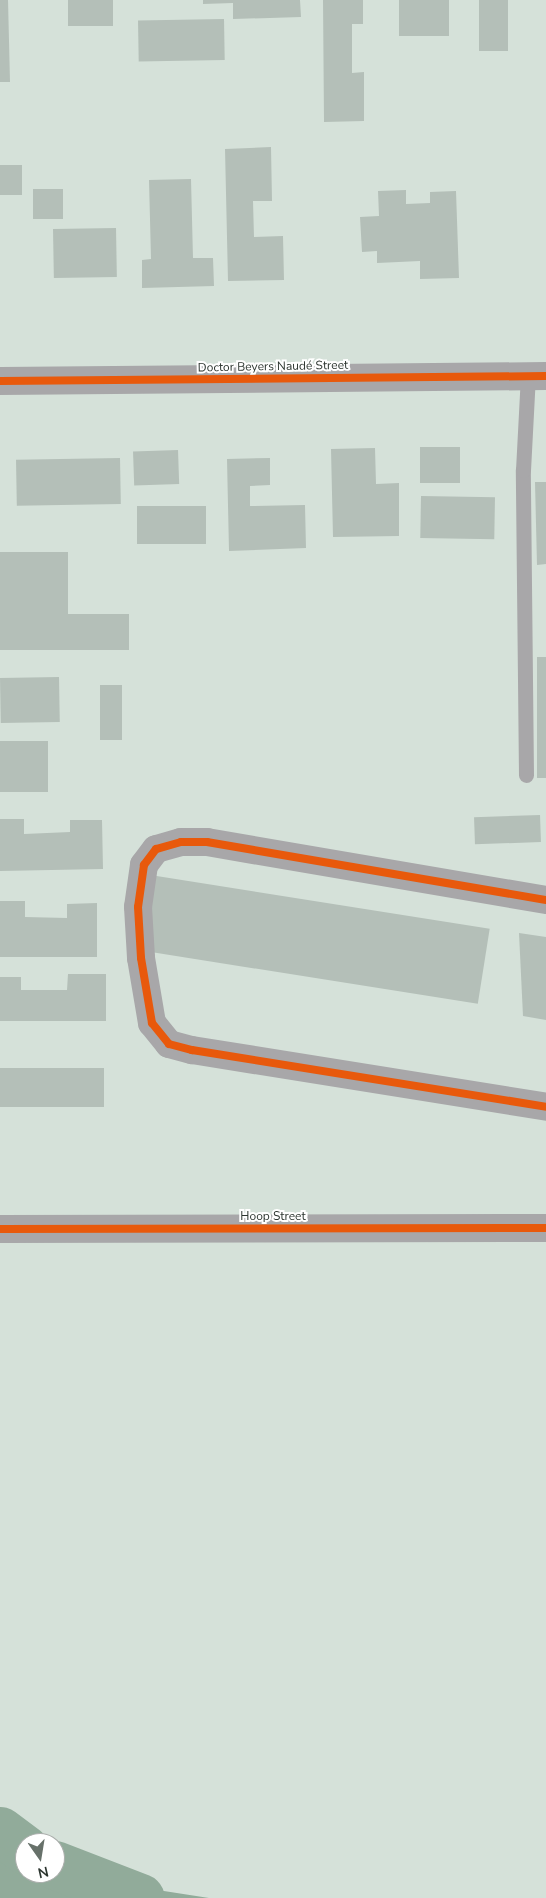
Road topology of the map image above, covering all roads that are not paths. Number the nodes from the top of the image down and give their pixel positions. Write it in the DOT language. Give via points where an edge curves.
graph roads {
  1 [pos="537,376"];
  2 [pos="0,381"];
  3 [pos="526,776"];
  4 [pos="546,900"];
  5 [pos="546,1107"];
  6 [pos="0,1228"];
  7 [pos="546,1228"];
  1 -- 2 [label="street, Doctor Beyers Naudé Street"];
  1 -- 3 [label="lane" via="523,470"];
  4 -- 5 [label="street" via="199,842 182,842 156,850 144,865 138,907 141,958 152,1023 170,1044"];
  6 -- 7 [label="street, Hoop Street"];
}
